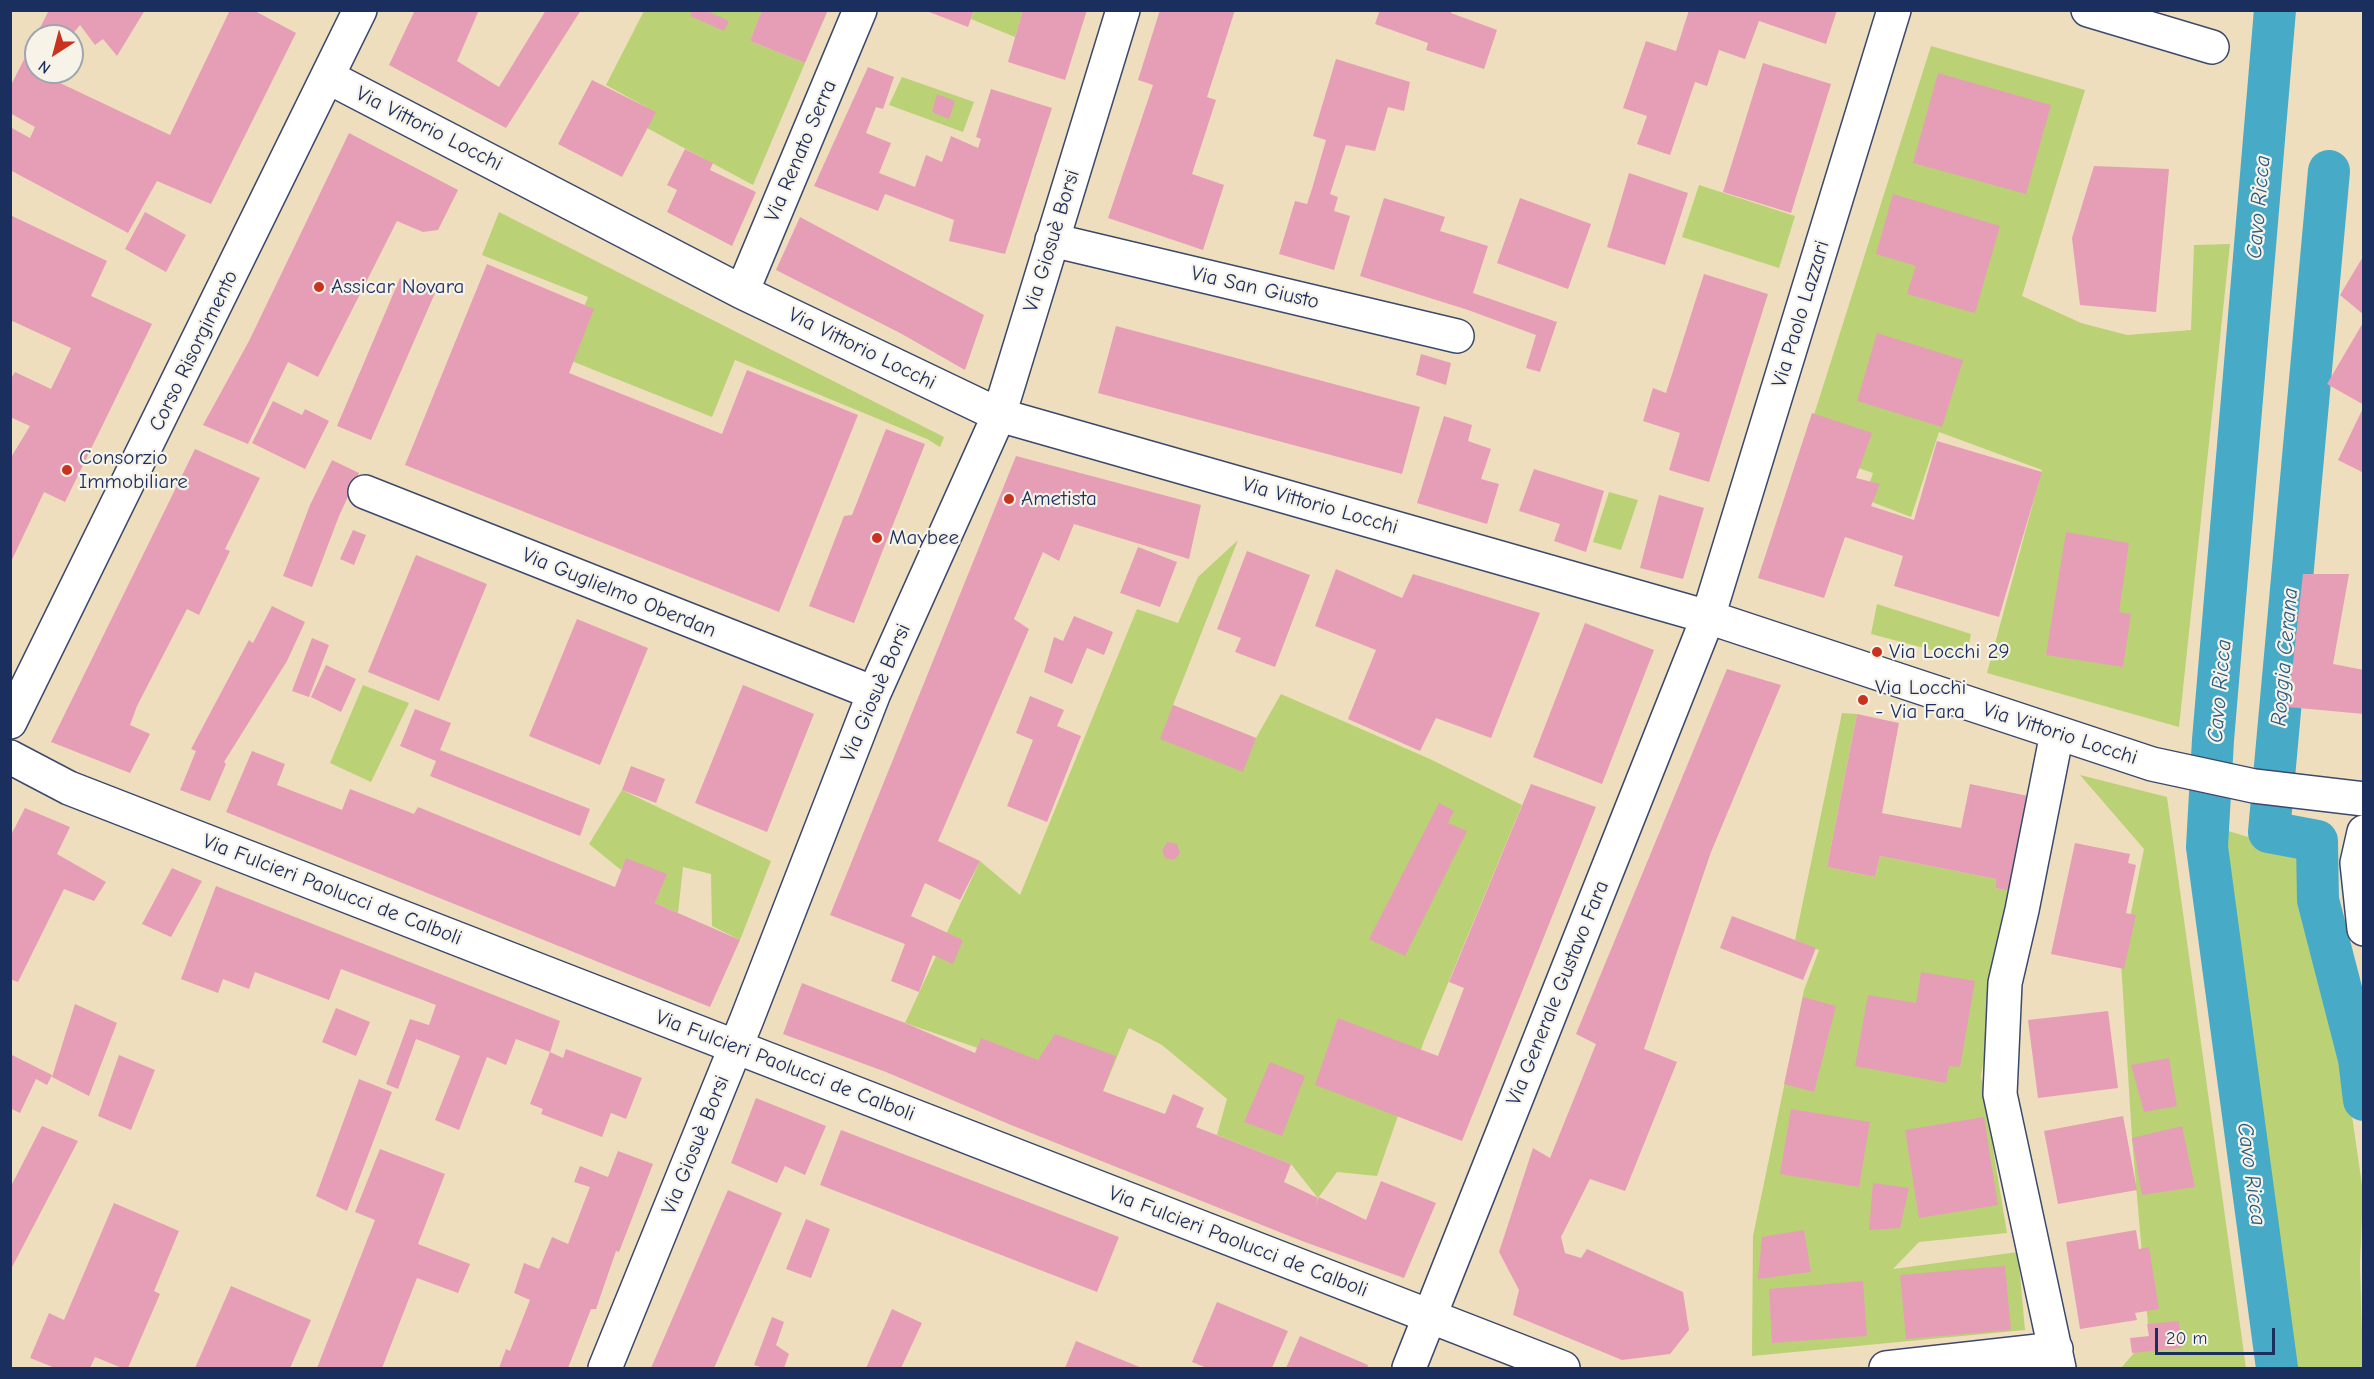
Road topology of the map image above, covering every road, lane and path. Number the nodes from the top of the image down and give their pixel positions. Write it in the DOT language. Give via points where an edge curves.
graph roads {
  1 [pos="360,10"];
  2 [pos="860,10"];
  3 [pos="1123,10"];
  4 [pos="1894,10"];
  5 [pos="2088,10"];
  6 [pos="2212,47"];
  7 [pos="328,77"];
  8 [pos="1052,240"];
  9 [pos="742,292"];
  10 [pos="1457,336"];
  11 [pos="999,415"];
  12 [pos="365,492"];
  13 [pos="1708,617"];
  14 [pos="874,693"];
  15 [pos="10,722"];
  16 [pos="2057,733"];
  17 [pos="10,756"];
  18 [pos="2364,799"];
  19 [pos="2364,832"];
  20 [pos="2364,929"];
  21 [pos="736,1047"];
  22 [pos="1430,1316"];
  23 [pos="2057,1359"];
  24 [pos="605,1368"];
  25 [pos="1409,1368"];
  26 [pos="1563,1368"];
  27 [pos="1886,1368"];
  1 -- 7 [label="street, Corso Risorgimento"];
  2 -- 9 [label="street, Via Renato Serra"];
  3 -- 8 [label="street, Via Giosuè Borsi"];
  4 -- 13 [label="street, Via Paolo Lazzari"];
  5 -- 6 [label="street"];
  7 -- 9 [label="street, Via Vittorio Locchi"];
  7 -- 15 [label="street, Corso Risorgimento"];
  8 -- 10 [label="street, Via San Giusto"];
  8 -- 11 [label="street, Via Giosuè Borsi"];
  9 -- 11 [label="street, Via Vittorio Locchi"];
  11 -- 13 [label="street, Via Vittorio Locchi"];
  11 -- 14 [label="street, Via Giosuè Borsi"];
  12 -- 14 [label="street, Via Guglielmo Oberdan"];
  13 -- 16 [label="street, Via Vittorio Locchi"];
  13 -- 22 [label="street, Via Generale Gustavo Fara"];
  14 -- 21 [label="street, Via Giosuè Borsi"];
  16 -- 18 [label="street, Via Vittorio Locchi" via="2152,764 2250,785"];
  16 -- 23 [label="street" via="2005,983 2000,1094"];
  17 -- 21 [label="street, Via Fulcieri Paolucci de Calboli" via="69,788"];
  19 -- 20 [label="street" via="2357,863"];
  21 -- 22 [label="street, Via Fulcieri Paolucci de Calboli"];
  21 -- 24 [label="street, Via Giosuè Borsi"];
  22 -- 25 [label="street, Via Generale Gustavo Fara"];
  22 -- 26 [label="street, Via Fulcieri Paolucci de Calboli"];
  23 -- 27 [label="street"];
}
